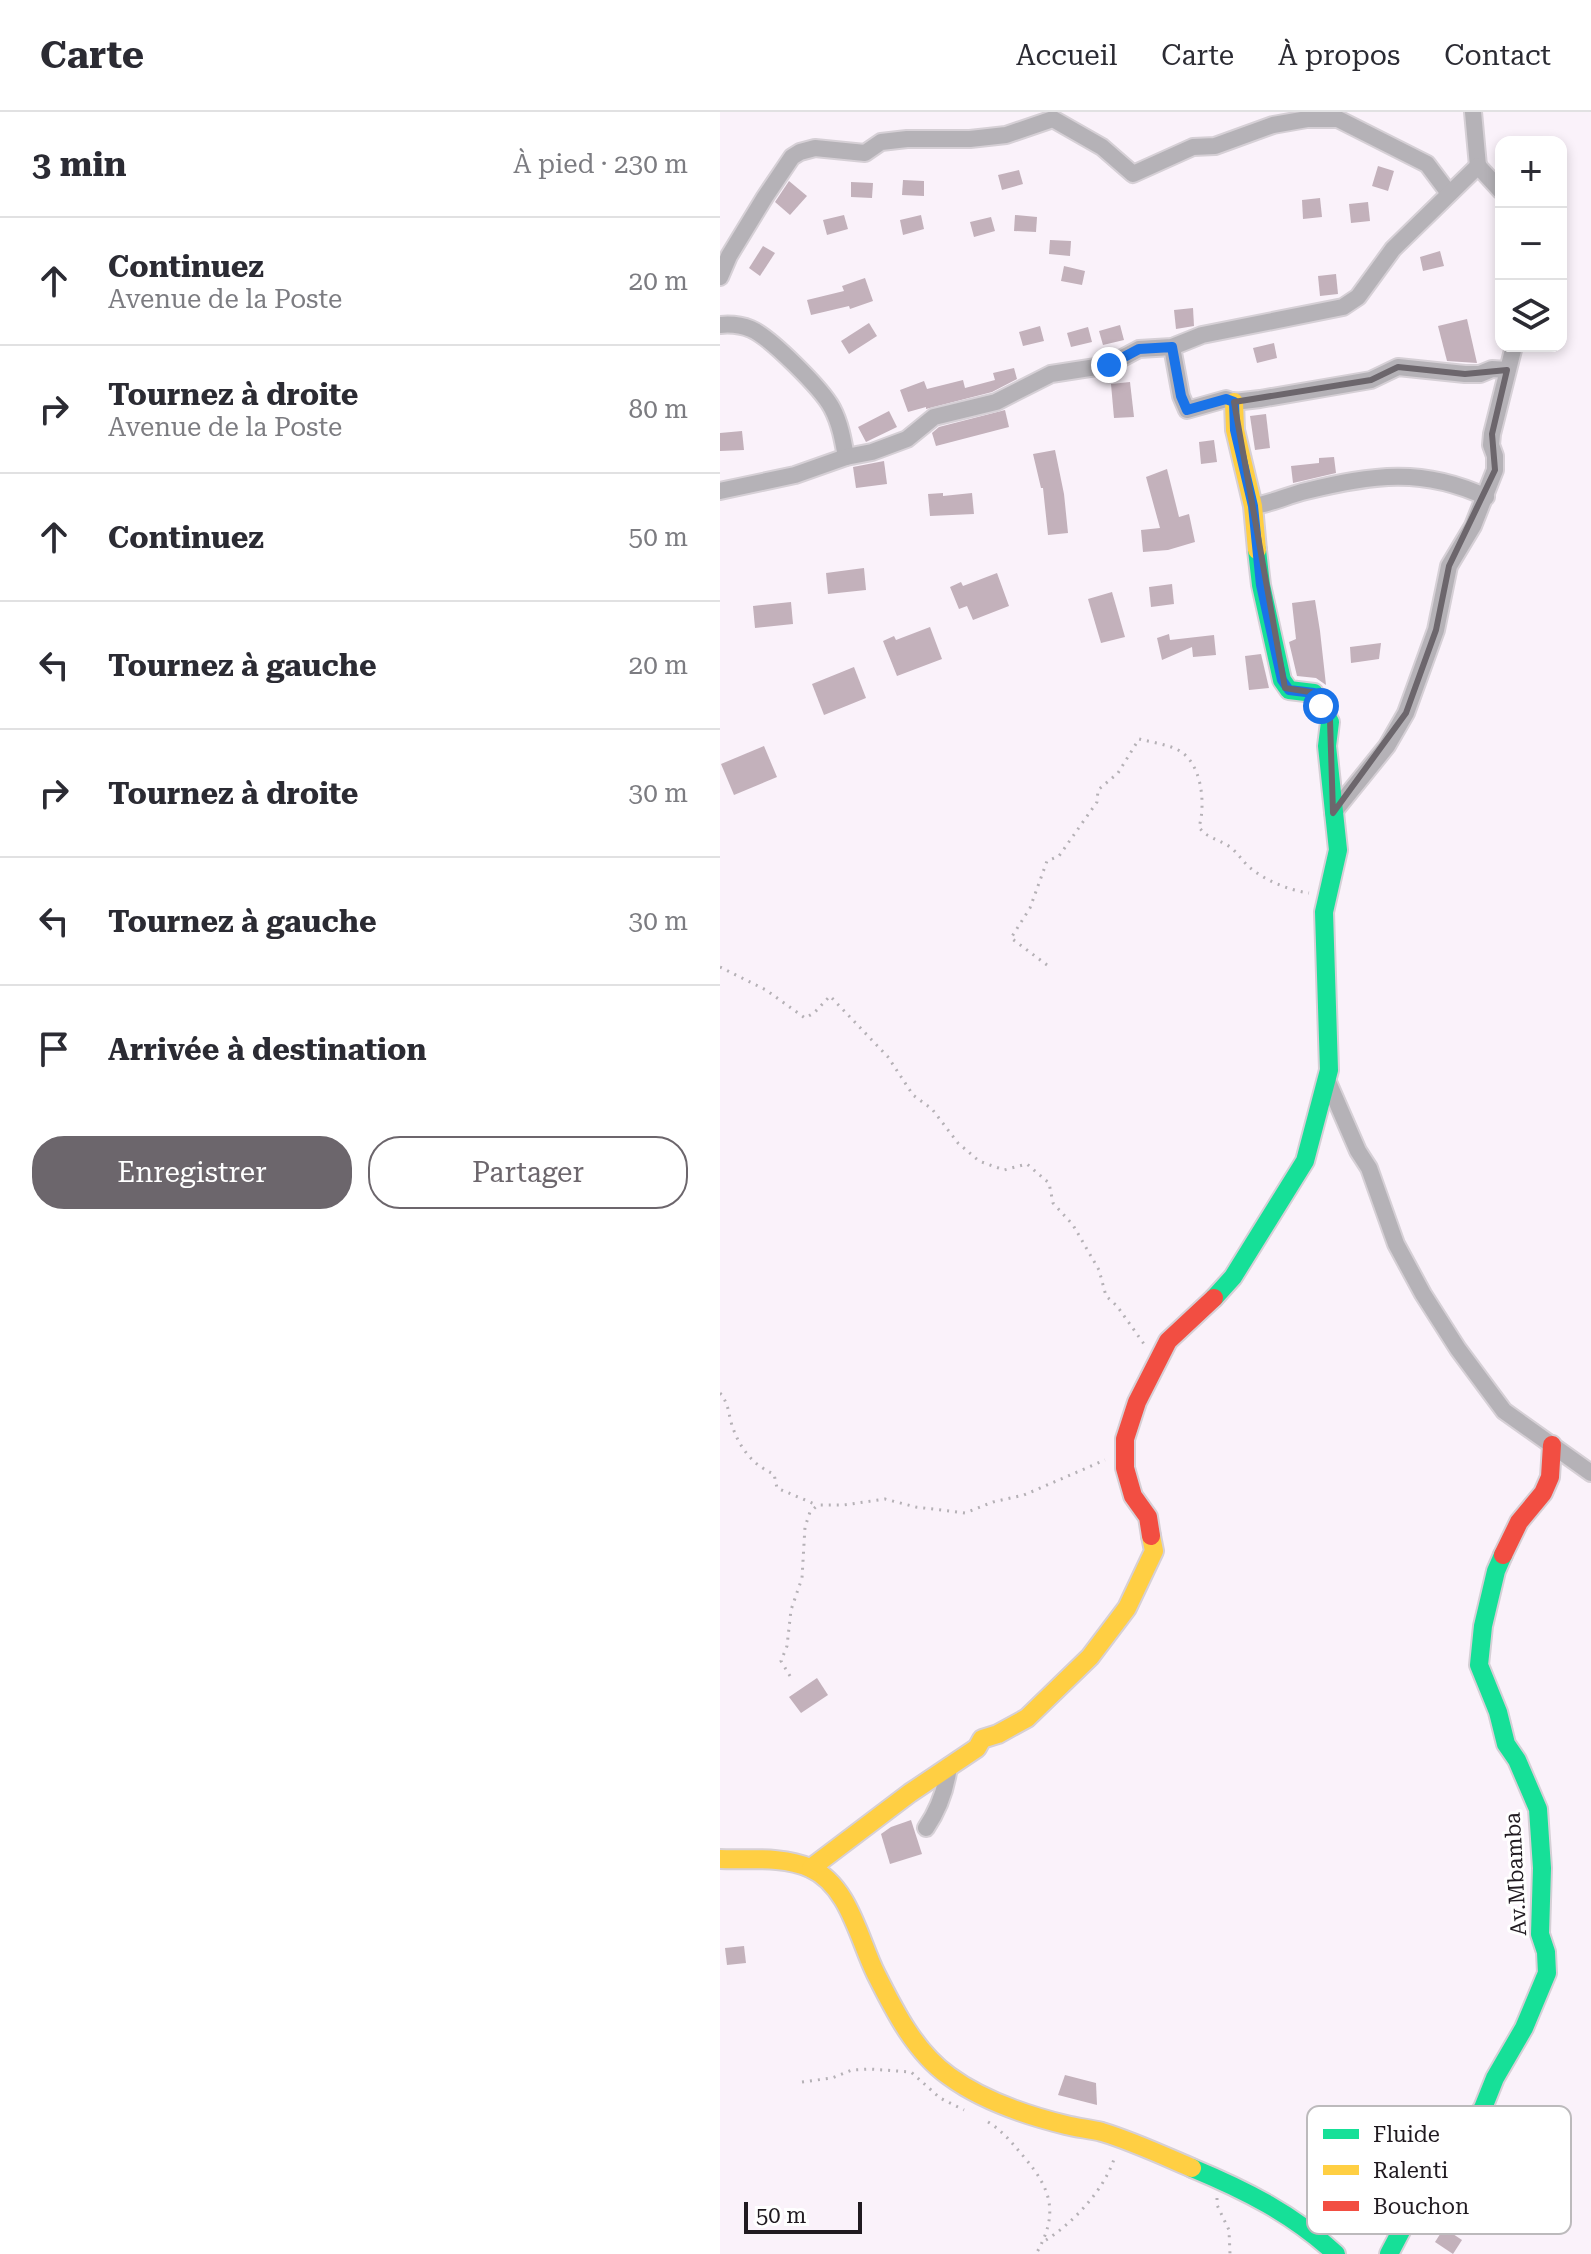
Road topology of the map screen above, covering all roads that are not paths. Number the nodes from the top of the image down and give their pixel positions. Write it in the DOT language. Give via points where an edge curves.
graph roads {
  1 [pos="1473,112"];
  2 [pos="1478,166"];
  3 [pos="1495,184"];
  4 [pos="1448,192"];
  5 [pos="720,277"];
  6 [pos="720,325"];
  7 [pos="1172,347"];
  8 [pos="1512,352"];
  9 [pos="1507,370"];
  10 [pos="1234,402"];
  11 [pos="846,457"];
  12 [pos="720,491"];
  13 [pos="1486,497"];
  14 [pos="1253,506"];
  15 [pos="1333,813"];
  16 [pos="1328,1082"];
  17 [pos="1552,1445"];
  18 [pos="1591,1473"];
  19 [pos="949,1766"];
  20 [pos="926,1828"];
  21 [pos="720,1859"];
  22 [pos="811,1868"];
  23 [pos="1484,2106"];
  24 [pos="1307,2226"];
  25 [pos="1315,2234"];
  26 [pos="1399,2234"];
  27 [pos="1336,2254"];
  28 [pos="1389,2254"];
  1 -- 2 [label="street"];
  2 -- 3 [label="street"];
  2 -- 4 [label="street"];
  4 -- 5 [label="street" via="1427,164 1338,119 1273,125 1215,146 1193,147 1133,174 1102,147 1053,119 1006,135 881,142 865,153 815,148 800,152 765,197"];
  4 -- 7 [label="street" via="1393,249 1358,297 1343,307 1202,335"];
  6 -- 11 [label="street" via="749,328 788,358 832,407"];
  7 -- 10 [label="street" via="1187,410 1226,399"];
  7 -- 11 [label="street" via="1147,348 1109,365 1051,374 996,402 934,417 907,439"];
  8 -- 9 [label="street"];
  9 -- 10 [label="street" via="1465,374 1398,367 1371,380"];
  9 -- 13 [label="street" via="1492,434 1495,470"];
  10 -- 14 [label="street" via="1235,430"];
  11 -- 12 [label="street" via="795,475"];
  13 -- 14 [label="street" via="1442,479 1401,475 1308,490"];
  13 -- 15 [label="street" via="1449,566 1436,630 1406,713 1387,746"];
  14 -- 15 [label="street" via="1261,585 1282,680 1289,690 1314,693 1330,722"];
  15 -- 16 [label="street" via="1338,850 1324,923"];
  16 -- 17 [label="street" via="1369,1168 1396,1244 1423,1294 1504,1411"];
  16 -- 19 [label="street" via="1298,1176 1233,1277 1179,1329 1159,1357 1137,1402 1125,1443 1128,1483 1148,1517 1154,1551 1134,1595 1090,1657 1041,1707 986,1736"];
  17 -- 18 [label="street"];
  17 -- 23 [label="street, Av.Mbamba" via="1550,1477 1519,1522 1496,1571 1483,1626 1479,1665 1506,1744 1538,1809 1540,1934 1547,1973"];
  19 -- 20 [label="street" via="946,1788"];
  19 -- 22 [label="street"];
  21 -- 22 [label="street"];
  22 -- 24 [label="street" via="845,1905 877,1974 934,2064 997,2104 1120,2140 1257,2195"];
  25 -- 27 [label="street"];
  26 -- 28 [label="street, Av.Mbamba"];
}
